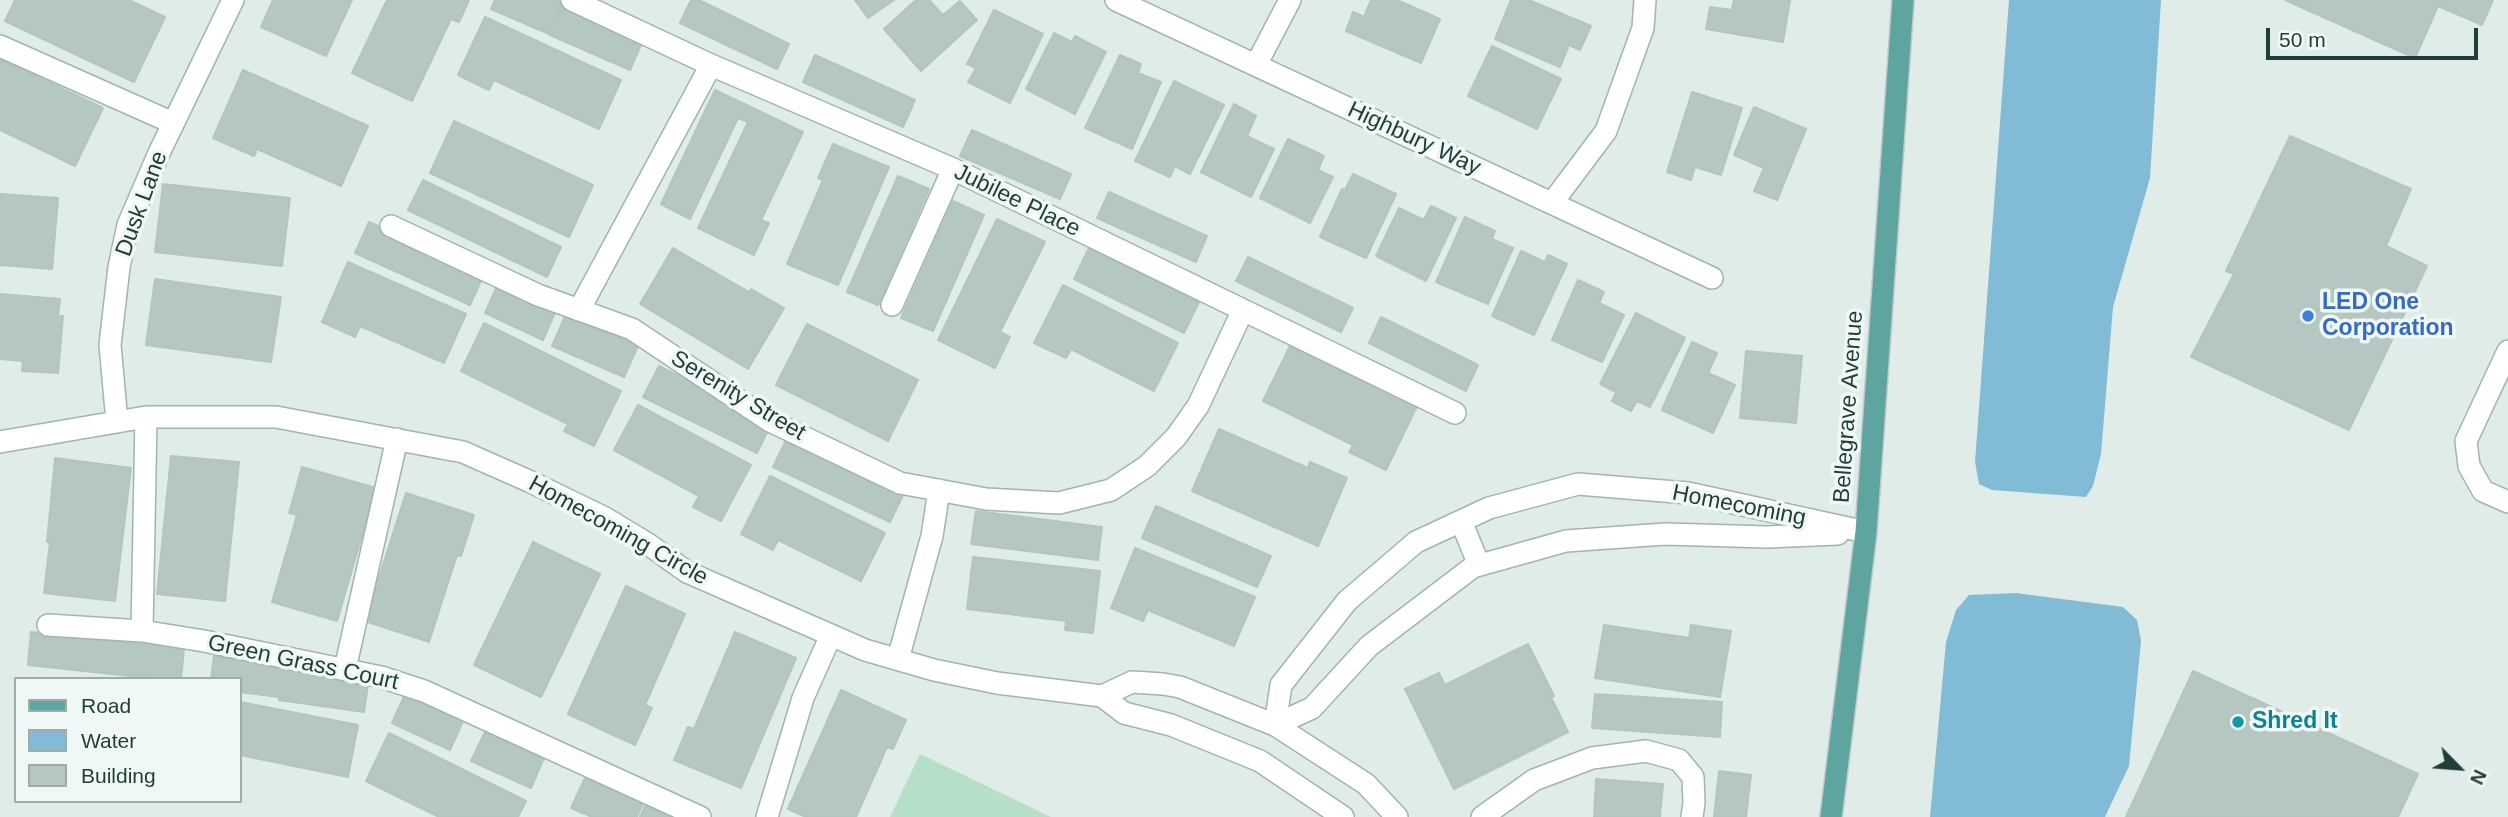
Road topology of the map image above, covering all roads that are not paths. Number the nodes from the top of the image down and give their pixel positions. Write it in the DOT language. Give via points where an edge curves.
graph roads {
  1 [pos="233,0"];
  2 [pos="572,0"];
  3 [pos="1116,0"];
  4 [pos="1290,0"];
  5 [pos="1645,0"];
  6 [pos="1903,0"];
  7 [pos="0,46"];
  8 [pos="711,65"];
  9 [pos="1256,65"];
  10 [pos="173,123"];
  11 [pos="953,170"];
  12 [pos="1552,203"];
  13 [pos="391,226"];
  14 [pos="1712,278"];
  15 [pos="892,306"];
  16 [pos="579,310"];
  17 [pos="1243,310"];
  18 [pos="2508,351"];
  19 [pos="1455,413"];
  20 [pos="146,417"];
  21 [pos="117,422"];
  22 [pos="397,439"];
  23 [pos="0,442"];
  24 [pos="939,490"];
  25 [pos="2508,502"];
  26 [pos="1461,521"];
  27 [pos="1866,532"];
  28 [pos="1479,565"];
  29 [pos="48,625"];
  30 [pos="142,631"];
  31 [pos="831,635"];
  32 [pos="898,659"];
  33 [pos="345,669"];
  34 [pos="1102,696"];
  35 [pos="1275,725"];
  36 [pos="700,817"];
  37 [pos="767,817"];
  38 [pos="1343,817"];
  39 [pos="1397,817"];
  40 [pos="1482,817"];
  41 [pos="1692,817"];
  42 [pos="1831,817"];
  1 -- 10 [label="street, Dusk Lane"];
  2 -- 8 [label="street, Jubilee Place"];
  3 -- 9 [label="street, Highbury Way"];
  4 -- 9 [label="street"];
  5 -- 12 [label="street" via="1643,29 1606,131"];
  6 -- 27 [label="main road, Bellegrave Avenue"];
  7 -- 10 [label="street"];
  8 -- 11 [label="street, Jubilee Place"];
  8 -- 16 [label="street"];
  9 -- 12 [label="street, Highbury Way"];
  10 -- 21 [label="street, Dusk Lane" via="128,225 119,267 110,345"];
  11 -- 15 [label="street"];
  11 -- 17 [label="street, Jubilee Place"];
  12 -- 14 [label="street, Highbury Way"];
  13 -- 16 [label="street, Serenity Street"];
  16 -- 24 [label="street, Serenity Street" via="632,329 770,421 900,483"];
  17 -- 19 [label="street, Jubilee Place"];
  17 -- 24 [label="street, Serenity Street" via="1198,406 1176,437 1147,466 1111,490 1059,503 986,499"];
  18 -- 25 [label="street" via="2466,441 2469,467 2483,491"];
  20 -- 21 [label="street, Homecoming Circle"];
  20 -- 22 [label="street, Homecoming Circle" via="276,417"];
  20 -- 30 [label="street"];
  21 -- 23 [label="street, Homecoming Circle"];
  22 -- 31 [label="street, Homecoming Circle" via="463,452 531,482 605,518 687,572"];
  22 -- 33 [label="street"];
  24 -- 32 [label="street" via="932,536"];
  26 -- 27 [label="street, Homecoming" via="1489,508 1578,484 1688,493"];
  26 -- 28 [label="street"];
  26 -- 35 [label="street, Homecoming" via="1416,542 1347,601 1281,685"];
  27 -- 28 [label="street, Homecoming" via="1767,537 1665,534 1566,541"];
  27 -- 42 [label="main road, Bellegrave Avenue"];
  28 -- 35 [label="street, Homecoming" via="1369,646 1312,708"];
  29 -- 30 [label="street, Green Grass Court"];
  30 -- 33 [label="street, Green Grass Court"];
  31 -- 32 [label="street, Homecoming Circle"];
  31 -- 37 [label="street" via="803,698"];
  32 -- 34 [label="street, Homecoming Circle" via="997,683"];
  33 -- 36 [label="street, Green Grass Court" via="424,691"];
  34 -- 35 [label="street" via="1132,682 1163,684"];
  34 -- 38 [label="street, Homecoming Circle" via="1124,713 1171,725 1260,761"];
  35 -- 39 [label="street" via="1366,784"];
  40 -- 41 [label="street" via="1534,780 1592,758 1646,751 1679,761 1693,777"];
}
